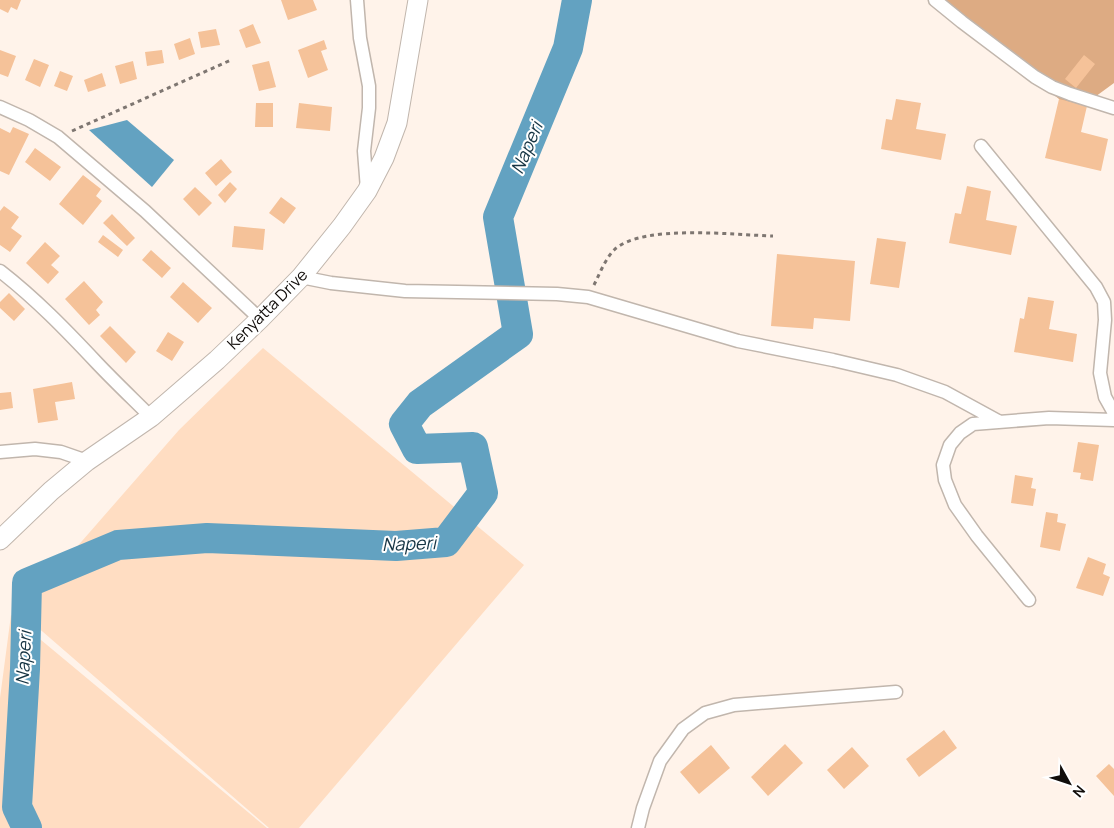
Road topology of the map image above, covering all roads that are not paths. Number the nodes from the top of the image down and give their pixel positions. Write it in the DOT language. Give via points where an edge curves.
graph roads {
  1 [pos="357,0"];
  2 [pos="418,0"];
  3 [pos="935,0"];
  4 [pos="0,107"];
  5 [pos="1114,108"];
  6 [pos="981,146"];
  7 [pos="367,191"];
  8 [pos="0,271"];
  9 [pos="300,277"];
  10 [pos="260,319"];
  11 [pos="1114,413"];
  12 [pos="151,417"];
  13 [pos="1114,420"];
  14 [pos="1000,422"];
  15 [pos="0,452"];
  16 [pos="87,461"];
  17 [pos="0,540"];
  18 [pos="1029,600"];
  19 [pos="896,692"];
  20 [pos="638,828"];
  1 -- 7 [label="street" via="369,86 364,151"];
  2 -- 7 [label="main road, Kenyatta Drive" via="397,123"];
  3 -- 5 [label="street" via="1035,77 1052,87"];
  4 -- 10 [label="street" via="58,137 145,210"];
  6 -- 11 [label="street" via="1096,287 1104,302 1100,373"];
  7 -- 9 [label="main road, Kenyatta Drive"];
  8 -- 12 [label="street" via="62,326"];
  9 -- 10 [label="main road, Kenyatta Drive"];
  9 -- 14 [label="street" via="405,291 588,297 738,341 897,375 946,392"];
  10 -- 12 [label="main road, Kenyatta Drive"];
  12 -- 16 [label="main road, Kenyatta Drive"];
  13 -- 14 [label="street" via="1049,418"];
  14 -- 18 [label="street" via="973,424 960,432 950,445 943,465 945,480 966,520"];
  15 -- 16 [label="street" via="35,449 61,452"];
  16 -- 17 [label="main road, Kenyatta Drive"];
  19 -- 20 [label="street" via="734,705 705,713 683,729 660,761"];
}
